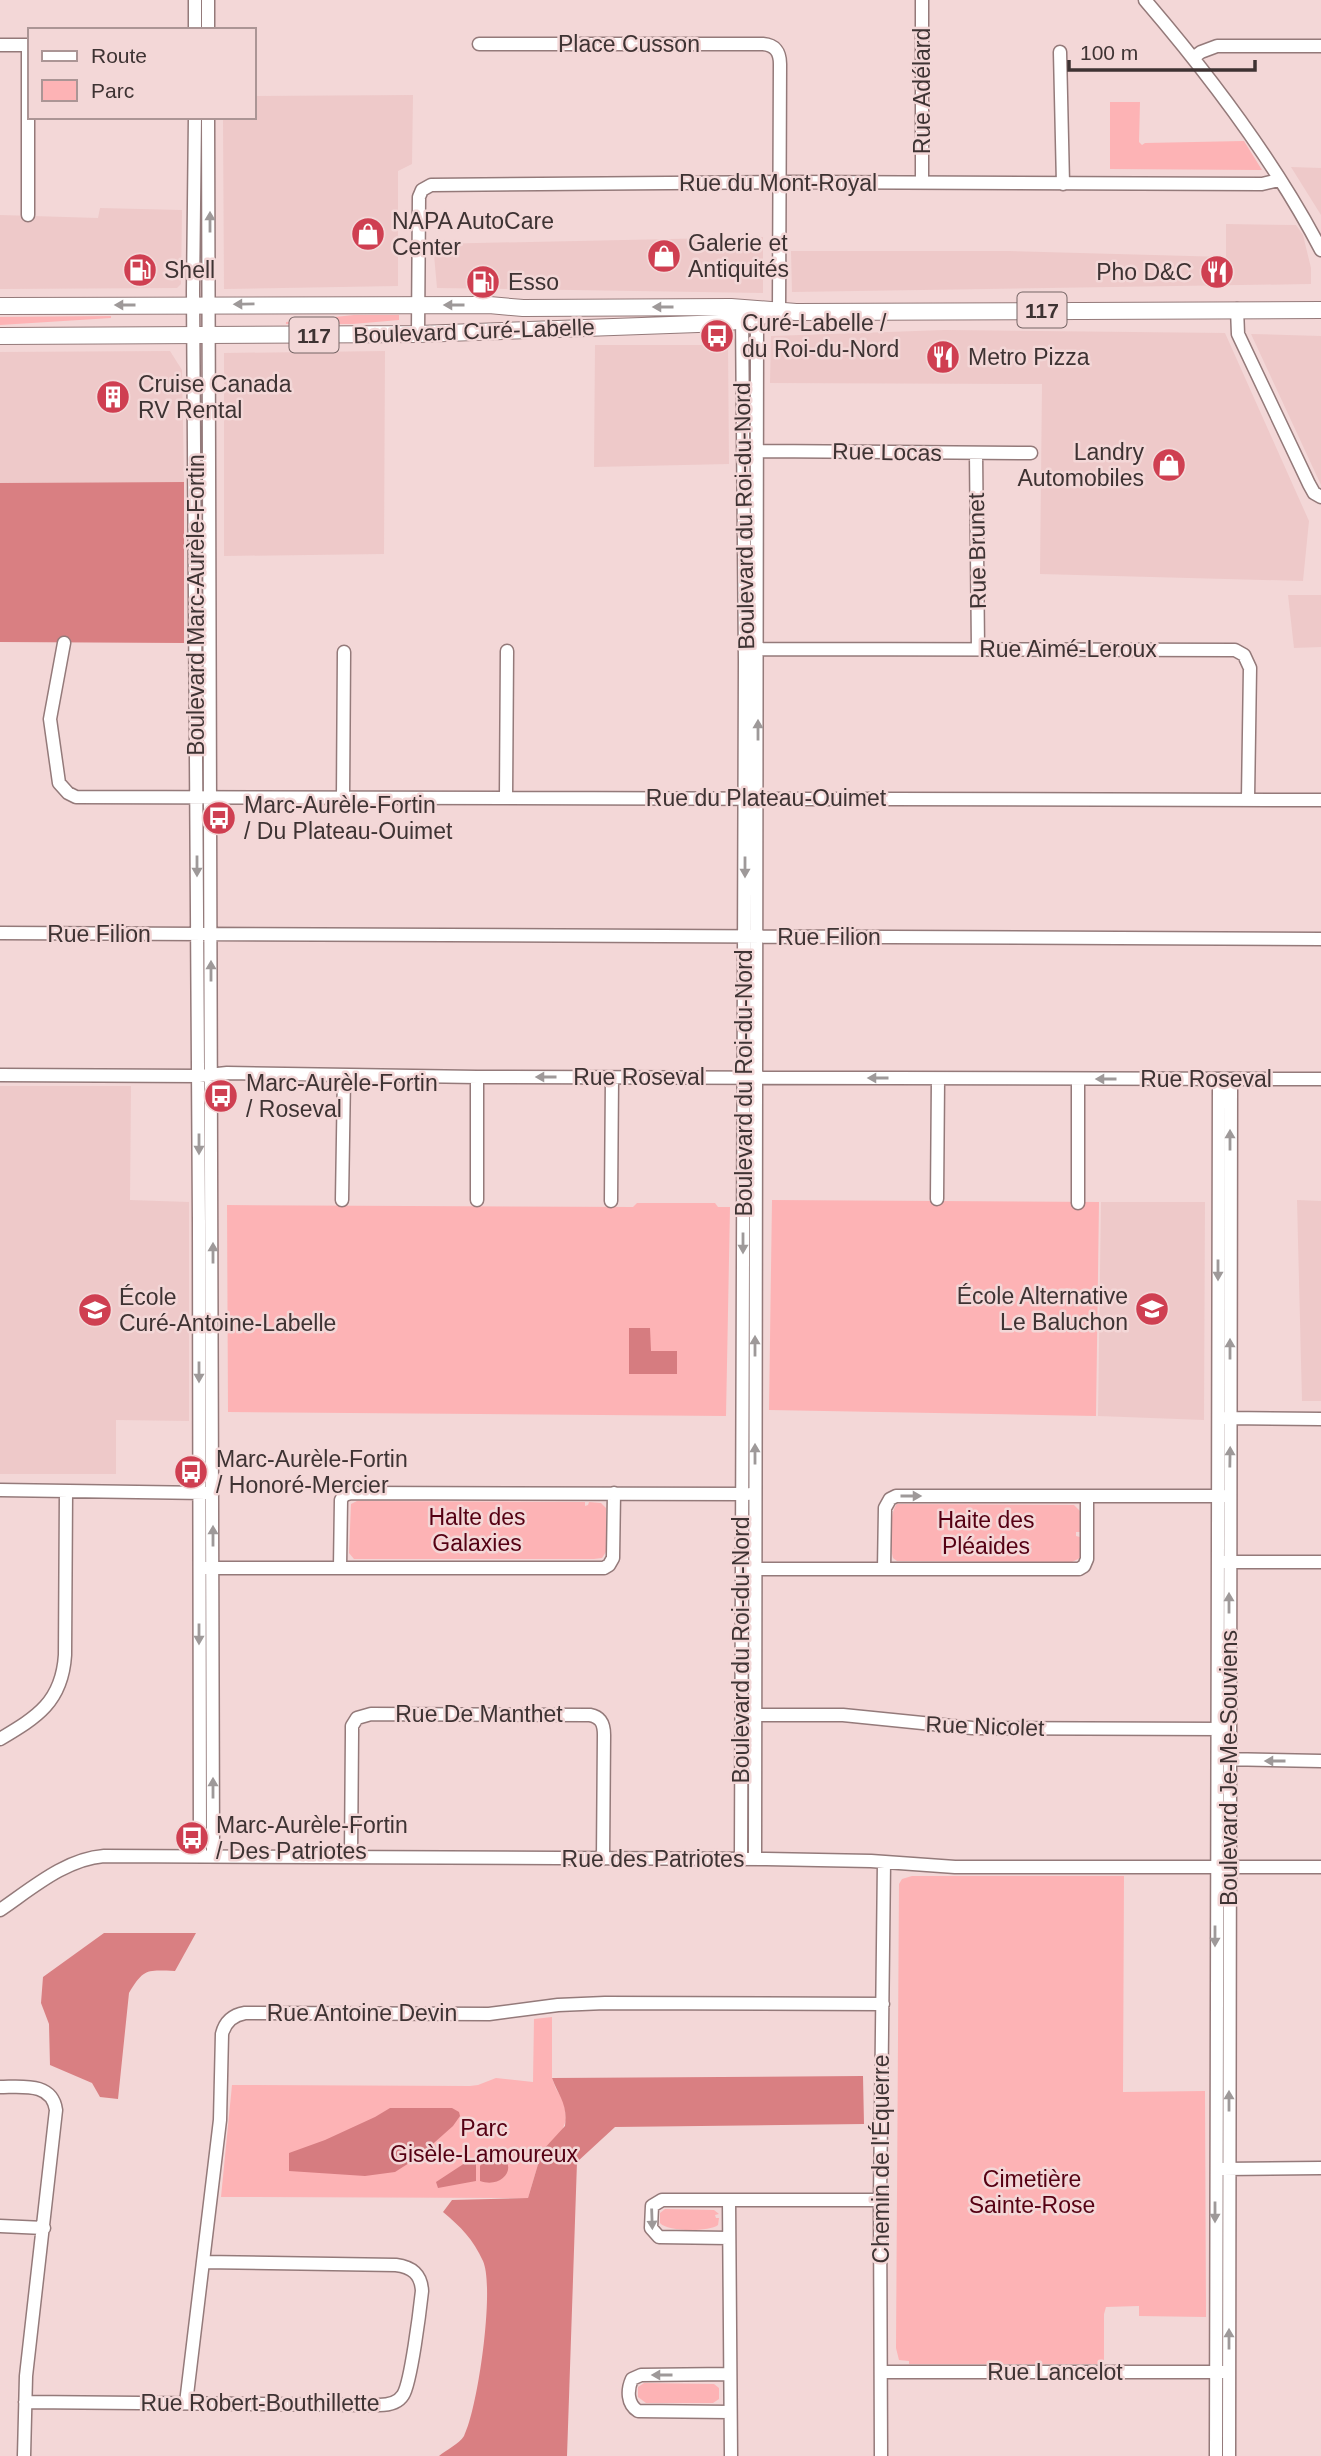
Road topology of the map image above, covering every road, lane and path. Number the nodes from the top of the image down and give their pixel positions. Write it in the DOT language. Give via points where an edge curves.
graph roads {
  1 [pos="195,0"];
  2 [pos="208,0"];
  3 [pos="922,0"];
  4 [pos="1145,0"];
  5 [pos="195,28"];
  6 [pos="208,28"];
  7 [pos="479,44"];
  8 [pos="0,45"];
  9 [pos="28,45"];
  10 [pos="1321,46"];
  11 [pos="1060,52"];
  12 [pos="1193,58"];
  13 [pos="29,119"];
  14 [pos="195,119"];
  15 [pos="208,119"];
  16 [pos="1279,180"];
  17 [pos="780,182"];
  18 [pos="922,183"];
  19 [pos="1063,184"];
  20 [pos="28,215"];
  21 [pos="1321,250"];
  22 [pos="202,305"];
  23 [pos="0,306"];
  24 [pos="418,306"];
  25 [pos="1237,309"];
  26 [pos="1321,310"];
  27 [pos="779,312"];
  28 [pos="750,314"];
  29 [pos="418,334"];
  30 [pos="0,336"];
  31 [pos="202,336"];
  32 [pos="744,451"];
  33 [pos="758,451"];
  34 [pos="976,453"];
  35 [pos="1031,453"];
  36 [pos="1321,497"];
  37 [pos="64,643"];
  38 [pos="751,649"];
  39 [pos="978,649"];
  40 [pos="507,651"];
  41 [pos="344,652"];
  42 [pos="197,798"];
  43 [pos="211,798"];
  44 [pos="343,798"];
  45 [pos="506,798"];
  46 [pos="751,798"];
  47 [pos="1248,799"];
  48 [pos="1321,800"];
  49 [pos="0,933"];
  50 [pos="204,935"];
  51 [pos="751,937"];
  52 [pos="1321,939"];
  53 [pos="0,1075"];
  54 [pos="205,1076"];
  55 [pos="344,1076"];
  56 [pos="477,1077"];
  57 [pos="750,1077"];
  58 [pos="612,1078"];
  59 [pos="938,1079"];
  60 [pos="1078,1079"];
  61 [pos="1225,1079"];
  62 [pos="1321,1079"];
  63 [pos="937,1199"];
  64 [pos="342,1200"];
  65 [pos="477,1200"];
  66 [pos="611,1201"];
  67 [pos="1078,1203"];
  68 [pos="1224,1418"];
  69 [pos="1321,1419"];
  70 [pos="0,1490"];
  71 [pos="66,1491"];
  72 [pos="213,1492"];
  73 [pos="199,1493"];
  74 [pos="614,1493"];
  75 [pos="748,1494"];
  76 [pos="1223,1496"];
  77 [pos="1087,1497"];
  78 [pos="1223,1562"];
  79 [pos="1321,1562"];
  80 [pos="199,1568"];
  81 [pos="213,1568"];
  82 [pos="340,1568"];
  83 [pos="748,1569"];
  84 [pos="884,1569"];
  85 [pos="748,1715"];
  86 [pos="1222,1729"];
  87 [pos="0,1739"];
  88 [pos="1222,1759"];
  89 [pos="1321,1761"];
  90 [pos="206,1856"];
  91 [pos="351,1857"];
  92 [pos="603,1859"];
  93 [pos="741,1859"];
  94 [pos="755,1859"];
  95 [pos="884,1862"];
  96 [pos="1222,1867"];
  97 [pos="1321,1867"];
  98 [pos="0,1910"];
  99 [pos="883,2004"];
  100 [pos="0,2087"];
  101 [pos="1321,2168"];
  102 [pos="1222,2169"];
  103 [pos="729,2200"];
  104 [pos="880,2200"];
  105 [pos="0,2226"];
  106 [pos="44,2228"];
  107 [pos="729,2238"];
  108 [pos="203,2262"];
  109 [pos="881,2372"];
  110 [pos="1222,2372"];
  111 [pos="730,2374"];
  112 [pos="25,2402"];
  113 [pos="186,2403"];
  114 [pos="730,2412"];
  115 [pos="24,2456"];
  116 [pos="730,2456"];
  117 [pos="881,2456"];
  118 [pos="1216,2456"];
  119 [pos="1229,2456"];
  1 -- 5 [label="street"];
  2 -- 6 [label="street"];
  3 -- 18 [label="street, Rue Adélard"];
  4 -- 12 [label="street"];
  7 -- 17 [label="street, Place Cusson" via="763,44 777,50"];
  8 -- 9 [label="street"];
  10 -- 12 [label="street" via="1217,46"];
  11 -- 19 [label="street"];
  12 -- 16 [label="street"];
  13 -- 20 [label="street"];
  14 -- 22 [label="street, Boulevard Marc-Aurèle-Fortin"];
  22 -- 15 [label="street, Boulevard Marc-Aurèle-Fortin, one-way"];
  16 -- 19 [label="street, Rue du Mont-Royal" via="1265,184"];
  16 -- 21 [label="street"];
  17 -- 18 [label="street, Rue du Mont-Royal"];
  17 -- 24 [label="street, Rue du Mont-Royal" via="428,186 419,197"];
  17 -- 27 [label="street"];
  18 -- 19 [label="street, Rue du Mont-Royal"];
  22 -- 23 [label="main road, Boulevard Curé-Labelle / 117, one-way"];
  24 -- 22 [label="main road, Boulevard Curé-Labelle / 117, one-way"];
  22 -- 31 [label="street, Boulevard Marc-Aurèle-Fortin"];
  28 -- 24 [label="main road, Boulevard Curé-Labelle / 117, one-way"];
  24 -- 29 [label="street, Rue du Mont-Royal"];
  25 -- 26 [label="main road, Boulevard Curé-Labelle / 117"];
  25 -- 27 [label="main road, Boulevard Curé-Labelle / 117"];
  25 -- 36 [label="street" via="1237,328 1247,354 1309,484"];
  27 -- 28 [label="main road, Boulevard Curé-Labelle / 117"];
  28 -- 29 [label="main road, Boulevard Curé-Labelle / 117" via="726,323"];
  28 -- 32 [label="street, Boulevard du Roi-du-Nord"];
  28 -- 33 [label="street, Boulevard du Roi-du-Nord"];
  29 -- 31 [label="main road, Boulevard Curé-Labelle / 117"];
  30 -- 31 [label="main road, Boulevard Curé-Labelle / 117"];
  31 -- 42 [label="street, Boulevard Marc-Aurèle-Fortin"];
  31 -- 43 [label="street, Boulevard Marc-Aurèle-Fortin"];
  32 -- 33 [label="street, Rue Locas"];
  32 -- 38 [label="street, Boulevard du Roi-du-Nord"];
  33 -- 34 [label="street, Rue Locas"];
  33 -- 38 [label="street, Boulevard du Roi-du-Nord"];
  34 -- 35 [label="street, Rue Locas"];
  34 -- 39 [label="street, Rue Brunet"];
  37 -- 42 [label="street" via="50,719 61,786 76,797"];
  38 -- 39 [label="street, Rue Aimé-Leroux"];
  38 -- 46 [label="street, Boulevard du Roi-du-Nord"];
  39 -- 47 [label="street, Rue Aimé-Leroux" via="1226,648 1240,652 1250,668"];
  40 -- 45 [label="street"];
  41 -- 44 [label="street"];
  42 -- 43 [label="street"];
  42 -- 50 [label="street, Boulevard Marc-Aurèle-Fortin, one-way"];
  43 -- 44 [label="street, Rue du Plateau-Ouimet"];
  43 -- 50 [label="street, Boulevard Marc-Aurèle-Fortin"];
  44 -- 45 [label="street, Rue du Plateau-Ouimet"];
  45 -- 46 [label="street, Rue du Plateau-Ouimet"];
  46 -- 47 [label="street, Rue du Plateau-Ouimet"];
  46 -- 51 [label="street, Boulevard du Roi-du-Nord"];
  47 -- 48 [label="street, Rue du Plateau-Ouimet"];
  49 -- 50 [label="street, Rue Filion"];
  50 -- 51 [label="street, Rue Filion"];
  50 -- 54 [label="street, Boulevard Marc-Aurèle-Fortin"];
  51 -- 52 [label="street, Rue Filion"];
  51 -- 57 [label="street, Boulevard du Roi-du-Nord"];
  53 -- 54 [label="street, Rue Roseval"];
  54 -- 55 [label="street, Rue Roseval"];
  72 -- 54 [label="street, Boulevard Marc-Aurèle-Fortin, one-way"];
  54 -- 73 [label="street, Boulevard Marc-Aurèle-Fortin, one-way"];
  55 -- 56 [label="street, Rue Roseval"];
  55 -- 64 [label="street"];
  58 -- 56 [label="street, Rue Roseval, one-way"];
  56 -- 65 [label="street"];
  57 -- 58 [label="street, Rue Roseval"];
  59 -- 57 [label="street, Rue Roseval, one-way"];
  57 -- 75 [label="street, Boulevard du Roi-du-Nord"];
  58 -- 66 [label="street"];
  59 -- 60 [label="street, Rue Roseval"];
  59 -- 63 [label="street"];
  61 -- 60 [label="street, Rue Roseval, one-way"];
  60 -- 67 [label="street"];
  61 -- 62 [label="street, Rue Roseval"];
  61 -- 68 [label="street, Boulevard Je-Me-Souviens"];
  68 -- 69 [label="street"];
  68 -- 76 [label="street, Boulevard Je-Me-Souviens"];
  70 -- 71 [label="street"];
  71 -- 73 [label="street"];
  71 -- 87 [label="street" via="62,1678 43,1710"];
  72 -- 73 [label="street"];
  81 -- 72 [label="street, Boulevard Marc-Aurèle-Fortin, one-way"];
  73 -- 80 [label="street, Boulevard Marc-Aurèle-Fortin"];
  74 -- 75 [label="street"];
  74 -- 82 [label="street" via="613,1558 604,1568"];
  74 -- 82 [label="street" via="351,1493 342,1497"];
  75 -- 83 [label="street, Boulevard du Roi-du-Nord"];
  76 -- 77 [label="street"];
  76 -- 78 [label="street, Boulevard Je-Me-Souviens"];
  84 -- 77 [label="street, one-way" via="885,1508 893,1497"];
  77 -- 84 [label="street" via="1087,1559 1079,1569"];
  78 -- 79 [label="street"];
  78 -- 86 [label="street, Boulevard Je-Me-Souviens"];
  80 -- 81 [label="street"];
  80 -- 90 [label="street, Boulevard Marc-Aurèle-Fortin, one-way"];
  81 -- 82 [label="street"];
  90 -- 81 [label="street, Boulevard Marc-Aurèle-Fortin, one-way"];
  83 -- 84 [label="street"];
  83 -- 85 [label="street, Boulevard du Roi-du-Nord"];
  85 -- 86 [label="street, Rue Nicolet" via="843,1715 972,1728"];
  85 -- 93 [label="street, Boulevard du Roi-du-Nord"];
  85 -- 94 [label="street, Boulevard du Roi-du-Nord"];
  86 -- 88 [label="street, Boulevard Je-Me-Souviens"];
  89 -- 88 [label="street, one-way"];
  88 -- 96 [label="street, Boulevard Je-Me-Souviens"];
  90 -- 91 [label="street, Rue des Patriotes"];
  90 -- 98 [label="street, Rue des Patriotes" via="83,1860"];
  91 -- 92 [label="street, Rue des Patriotes"];
  91 -- 92 [label="street, Rue De Manthet" via="352,1733 359,1716 539,1713 590,1714 602,1722"];
  92 -- 93 [label="street, Rue des Patriotes"];
  93 -- 94 [label="street, Rue des Patriotes"];
  94 -- 95 [label="street, Rue des Patriotes"];
  95 -- 96 [label="street, Rue des Patriotes" via="962,1868"];
  95 -- 99 [label="street, Chemin de l'Équerre"];
  96 -- 97 [label="street, Rue des Patriotes"];
  96 -- 102 [label="street, Boulevard Je-Me-Souviens"];
  99 -- 104 [label="street, Chemin de l'Équerre"];
  99 -- 108 [label="street, Rue Antoine Devin" via="605,2003 489,2014 237,2015 222,2034 220,2115"];
  100 -- 106 [label="street" via="40,2089 55,2105"];
  101 -- 102 [label="street"];
  102 -- 110 [label="street, Boulevard Je-Me-Souviens"];
  103 -- 104 [label="street"];
  103 -- 107 [label="street"];
  103 -- 107 [label="street, one-way" via="662,2200 654,2203 650,2213 651,2228 659,2237"];
  104 -- 109 [label="street, Chemin de l'Équerre"];
  105 -- 106 [label="street"];
  106 -- 112 [label="street"];
  107 -- 111 [label="street"];
  108 -- 113 [label="street, Rue Antoine Devin"];
  108 -- 113 [label="street, Rue Robert-Bouthillette" via="400,2265 419,2276 422,2296 406,2388 394,2402"];
  109 -- 110 [label="street, Rue Lancelot"];
  109 -- 117 [label="street, Chemin de l'Équerre"];
  110 -- 118 [label="street, Boulevard Je-Me-Souviens"];
  110 -- 119 [label="street, Boulevard Je-Me-Souviens"];
  111 -- 114 [label="street"];
  111 -- 114 [label="street, one-way" via="641,2375 632,2379 629,2393 638,2411"];
  112 -- 113 [label="street, Rue Robert-Bouthillette"];
  112 -- 115 [label="street"];
  114 -- 116 [label="street"];
}
